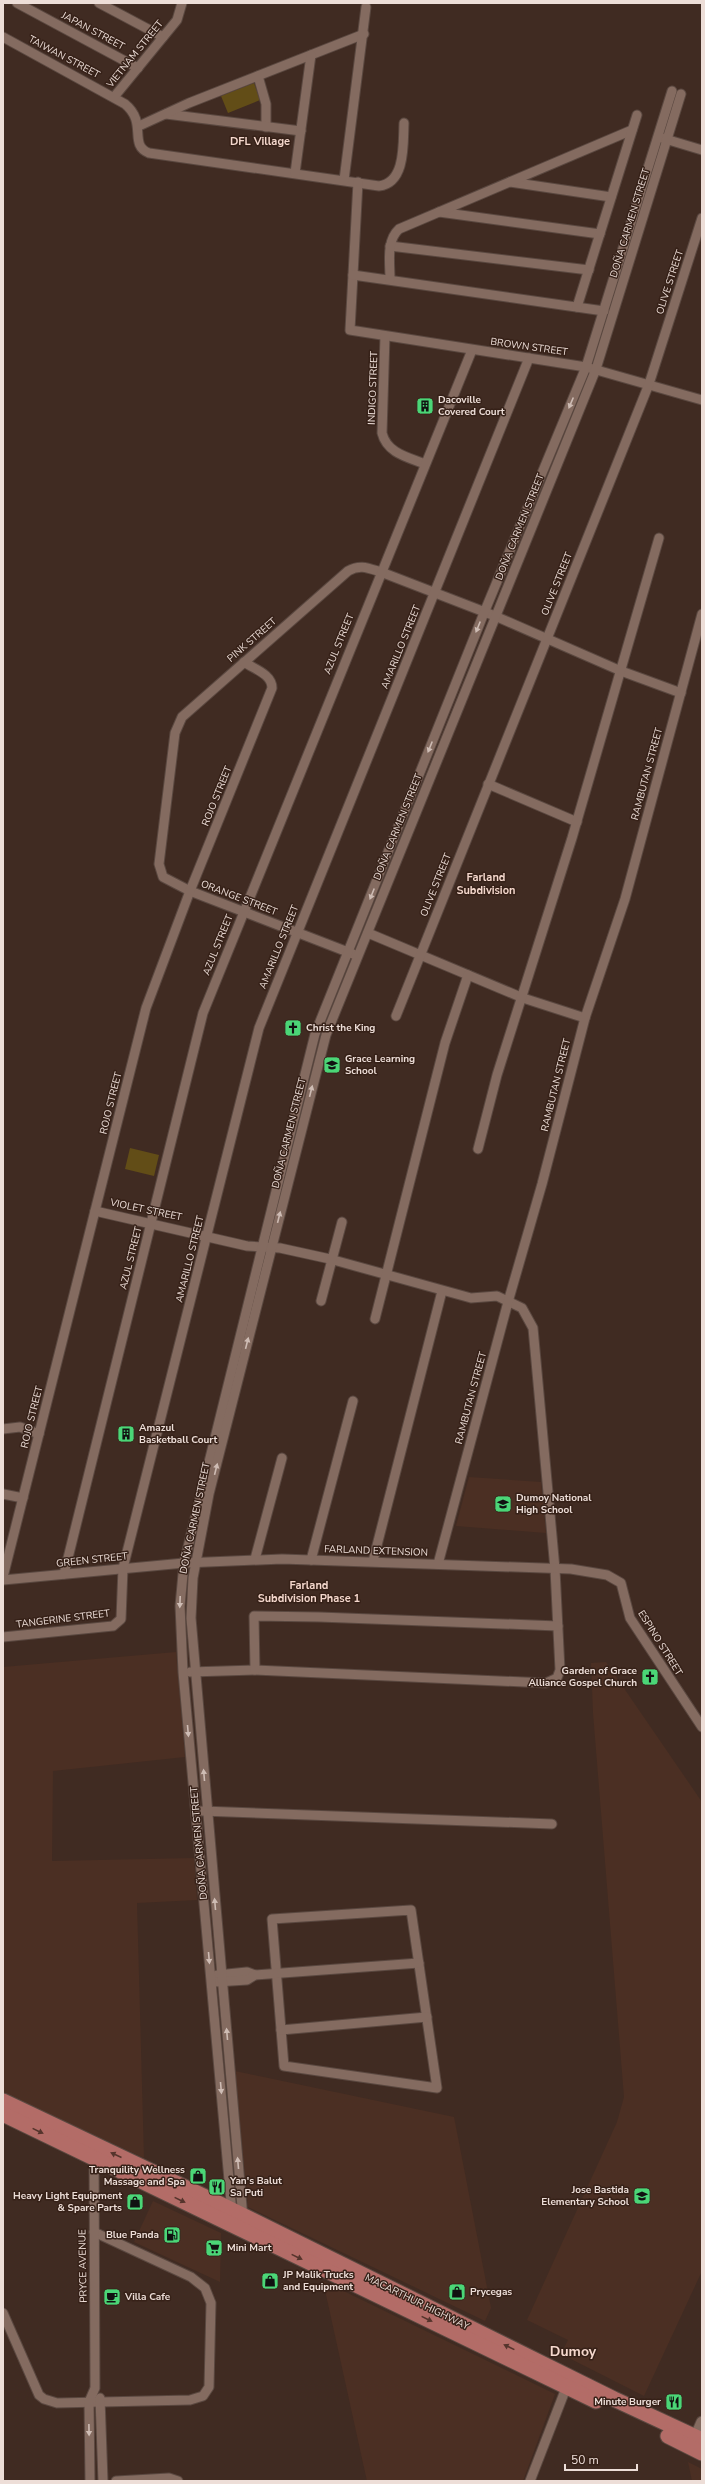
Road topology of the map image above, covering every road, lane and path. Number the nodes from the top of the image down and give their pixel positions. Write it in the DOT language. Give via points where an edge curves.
graph roads {
  1 [pos="16,3"];
  2 [pos="99,3"];
  3 [pos="182,3"];
  4 [pos="366,6"];
  5 [pos="364,34"];
  6 [pos="163,37"];
  7 [pos="3,38"];
  8 [pos="311,54"];
  9 [pos="138,68"];
  10 [pos="258,76"];
  11 [pos="677,93"];
  12 [pos="114,97"];
  13 [pos="164,114"];
  14 [pos="637,115"];
  15 [pos="404,123"];
  16 [pos="139,126"];
  17 [pos="266,127"];
  18 [pos="632,130"];
  19 [pos="301,131"];
  20 [pos="663,138"];
  21 [pos="702,150"];
  22 [pos="295,173"];
  23 [pos="344,180"];
  24 [pos="358,182"];
  25 [pos="509,182"];
  26 [pos="611,197"];
  27 [pos="438,212"];
  28 [pos="702,218"];
  29 [pos="600,234"];
  30 [pos="390,246"];
  31 [pos="589,270"];
  32 [pos="353,275"];
  33 [pos="390,279"];
  34 [pos="577,308"];
  35 [pos="604,311"];
  36 [pos="385,336"];
  37 [pos="472,350"];
  38 [pos="529,358"];
  39 [pos="586,367"];
  40 [pos="596,369"];
  41 [pos="649,384"];
  42 [pos="702,400"];
  43 [pos="425,464"];
  44 [pos="658,538"];
  45 [pos="381,572"];
  46 [pos="434,594"];
  47 [pos="484,612"];
  48 [pos="702,614"];
  49 [pos="495,616"];
  50 [pos="546,640"];
  51 [pos="244,662"];
  52 [pos="622,671"];
  53 [pos="681,693"];
  54 [pos="488,784"];
  55 [pos="577,822"];
  56 [pos="161,874"];
  57 [pos="190,891"];
  58 [pos="243,911"];
  59 [pos="297,932"];
  60 [pos="368,933"];
  61 [pos="353,954"];
  62 [pos="420,954"];
  63 [pos="468,975"];
  64 [pos="523,998"];
  65 [pos="328,1014"];
  66 [pos="396,1016"];
  67 [pos="585,1018"];
  68 [pos="310,1052"];
  69 [pos="320,1054"];
  70 [pos="296,1129"];
  71 [pos="478,1149"];
  72 [pos="95,1211"];
  73 [pos="151,1222"];
  74 [pos="342,1222"];
  75 [pos="208,1235"];
  76 [pos="267,1247"];
  77 [pos="330,1259"];
  78 [pos="388,1275"];
  79 [pos="442,1291"];
  80 [pos="321,1301"];
  81 [pos="508,1302"];
  82 [pos="375,1319"];
  83 [pos="353,1400"];
  84 [pos="3,1429"];
  85 [pos="221,1429"];
  86 [pos="39,1434"];
  87 [pos="282,1458"];
  88 [pos="3,1494"];
  89 [pos="23,1498"];
  90 [pos="255,1559"];
  91 [pos="311,1560"];
  92 [pos="196,1562"];
  93 [pos="373,1562"];
  94 [pos="184,1563"];
  95 [pos="438,1564"];
  96 [pos="123,1568"];
  97 [pos="555,1568"];
  98 [pos="64,1574"];
  99 [pos="3,1576"];
  100 [pos="3,1580"];
  101 [pos="558,1626"];
  102 [pos="3,1637"];
  103 [pos="255,1670"];
  104 [pos="183,1672"];
  105 [pos="195,1672"];
  106 [pos="702,1727"];
  107 [pos="196,1811"];
  108 [pos="207,1812"];
  109 [pos="552,1824"];
  110 [pos="419,1963"];
  111 [pos="276,1974"];
  112 [pos="222,1978"];
  113 [pos="211,1979"];
  114 [pos="427,2017"];
  115 [pos="281,2030"];
  116 [pos="3,2101"];
  117 [pos="3,2114"];
  118 [pos="94,2152"];
  119 [pos="238,2221"];
  120 [pos="94,2232"];
  121 [pos="3,2313"];
  122 [pos="568,2382"];
  123 [pos="95,2388"];
  124 [pos="89,2402"];
  125 [pos="102,2402"];
  126 [pos="702,2422"];
  127 [pos="698,2444"];
  128 [pos="90,2481"];
  129 [pos="103,2481"];
  130 [pos="116,2481"];
  131 [pos="178,2481"];
  132 [pos="530,2481"];
  1 -- 9 [label="street, JAPAN STREET"];
  2 -- 6 [label="street"];
  3 -- 6 [label="street, VIETNAM STREET" via="181,14"];
  4 -- 5 [label="street"];
  5 -- 8 [label="street"];
  5 -- 23 [label="street"];
  6 -- 9 [label="street, VIETNAM STREET"];
  7 -- 12 [label="street, TAIWAN STREET"];
  8 -- 10 [label="street"];
  8 -- 19 [label="street"];
  9 -- 12 [label="street, VIETNAM STREET"];
  10 -- 13 [label="street"];
  10 -- 17 [label="street" via="266,104"];
  11 -- 20 [label="street, DOÑA CARMEN STREET"];
  12 -- 16 [label="street, TAIWAN STREET" via="133,112"];
  13 -- 16 [label="street"];
  13 -- 17 [label="street"];
  14 -- 18 [label="street"];
  15 -- 24 [label="street" via="401,162 393,179 379,186"];
  16 -- 22 [label="street" via="138,143 149,153"];
  17 -- 19 [label="street"];
  18 -- 25 [label="street"];
  18 -- 26 [label="street"];
  19 -- 22 [label="street"];
  20 -- 21 [label="street"];
  20 -- 35 [label="street, DOÑA CARMEN STREET"];
  20 -- 40 [label="street, DOÑA CARMEN STREET"];
  22 -- 23 [label="street"];
  23 -- 24 [label="street"];
  24 -- 32 [label="street"];
  25 -- 26 [label="street"];
  25 -- 27 [label="street"];
  26 -- 29 [label="street"];
  27 -- 29 [label="street"];
  27 -- 30 [label="street" via="399,229"];
  28 -- 41 [label="street, OLIVE STREET"];
  29 -- 31 [label="street"];
  30 -- 31 [label="street"];
  30 -- 33 [label="street"];
  31 -- 34 [label="street"];
  32 -- 33 [label="street"];
  32 -- 36 [label="street, BROWN STREET" via="350,330"];
  33 -- 34 [label="street"];
  34 -- 35 [label="street"];
  35 -- 39 [label="street, DOÑA CARMEN STREET"];
  36 -- 37 [label="street, BROWN STREET"];
  36 -- 43 [label="street, INDIGO STREET" via="382,433 384,440 392,450"];
  37 -- 38 [label="street, BROWN STREET"];
  37 -- 43 [label="street, AZUL STREET"];
  38 -- 39 [label="street, BROWN STREET"];
  38 -- 46 [label="street, AMARILLO STREET"];
  39 -- 40 [label="street, BROWN STREET"];
  39 -- 47 [label="street, DOÑA CARMEN STREET, one-way"];
  40 -- 41 [label="street, BROWN STREET"];
  40 -- 49 [label="street, DOÑA CARMEN STREET"];
  41 -- 42 [label="street, BROWN STREET"];
  41 -- 50 [label="street, OLIVE STREET"];
  43 -- 45 [label="street, AZUL STREET"];
  44 -- 52 [label="street"];
  45 -- 46 [label="street, PINK STREET"];
  45 -- 51 [label="street, PINK STREET" via="360,566 348,571"];
  45 -- 58 [label="street, AZUL STREET"];
  46 -- 47 [label="street, PINK STREET"];
  46 -- 59 [label="street, AMARILLO STREET"];
  47 -- 49 [label="street, PINK STREET"];
  47 -- 61 [label="street, DOÑA CARMEN STREET, one-way"];
  48 -- 53 [label="street, RAMBUTAN STREET"];
  49 -- 50 [label="street, PINK STREET"];
  49 -- 60 [label="street, DOÑA CARMEN STREET"];
  50 -- 52 [label="street, PINK STREET"];
  50 -- 54 [label="street, OLIVE STREET"];
  51 -- 56 [label="street, PINK STREET" via="190,709 177,724 159,864"];
  51 -- 57 [label="street, ROJO STREET" via="267,676 272,688"];
  52 -- 53 [label="street, PINK STREET"];
  52 -- 55 [label="street"];
  53 -- 67 [label="street, RAMBUTAN STREET" via="625,899"];
  54 -- 55 [label="street"];
  54 -- 62 [label="street, OLIVE STREET"];
  55 -- 64 [label="street"];
  56 -- 57 [label="street, ORANGE STREET"];
  57 -- 58 [label="street, ORANGE STREET"];
  57 -- 72 [label="street, ROJO STREET" via="146,1008"];
  58 -- 59 [label="street, ORANGE STREET"];
  58 -- 73 [label="street, AZUL STREET" via="203,1013"];
  59 -- 61 [label="street, ORANGE STREET"];
  59 -- 75 [label="street, AMARILLO STREET" via="259,1028"];
  60 -- 61 [label="street, DOÑA CARMEN STREET"];
  60 -- 62 [label="street"];
  61 -- 65 [label="street, DOÑA CARMEN STREET"];
  62 -- 63 [label="street"];
  62 -- 66 [label="street, OLIVE STREET"];
  63 -- 64 [label="street"];
  63 -- 78 [label="street" via="445,1044"];
  64 -- 67 [label="street"];
  64 -- 71 [label="street" via="497,1075"];
  65 -- 68 [label="street, DOÑA CARMEN STREET"];
  65 -- 69 [label="street, DOÑA CARMEN STREET"];
  67 -- 81 [label="street, RAMBUTAN STREET"];
  68 -- 69 [label="street"];
  68 -- 70 [label="street, DOÑA CARMEN STREET"];
  70 -- 69 [label="street, DOÑA CARMEN STREET, one-way"];
  70 -- 76 [label="street, DOÑA CARMEN STREET"];
  72 -- 73 [label="street, VIOLET STREET"];
  72 -- 86 [label="street, ROJO STREET"];
  73 -- 75 [label="street, VIOLET STREET"];
  73 -- 98 [label="street, AZUL STREET"];
  74 -- 77 [label="street"];
  75 -- 76 [label="street, VIOLET STREET" via="247,1246"];
  75 -- 96 [label="street, AMARILLO STREET"];
  76 -- 77 [label="street, VIOLET STREET"];
  76 -- 85 [label="street, DOÑA CARMEN STREET"];
  77 -- 78 [label="street, VIOLET STREET"];
  77 -- 80 [label="street"];
  78 -- 79 [label="street, VIOLET STREET"];
  78 -- 82 [label="street"];
  79 -- 81 [label="street, VIOLET STREET" via="470,1298 497,1296"];
  79 -- 93 [label="street"];
  81 -- 95 [label="street, RAMBUTAN STREET"];
  81 -- 97 [label="street, VIOLET STREET" via="522,1308 533,1328"];
  83 -- 91 [label="street"];
  84 -- 86 [label="street" via="20,1427"];
  92 -- 85 [label="street, DOÑA CARMEN STREET, one-way"];
  85 -- 94 [label="street, DOÑA CARMEN STREET"];
  86 -- 89 [label="street, ROJO STREET"];
  87 -- 90 [label="street"];
  88 -- 89 [label="street"];
  89 -- 99 [label="street, ROJO STREET"];
  90 -- 91 [label="street, FARLAND EXTENSION"];
  90 -- 92 [label="street, FARLAND EXTENSION"];
  91 -- 93 [label="street, FARLAND EXTENSION"];
  92 -- 94 [label="street, GREEN STREET"];
  92 -- 105 [label="street, DOÑA CARMEN STREET" via="191,1605"];
  93 -- 95 [label="street, FARLAND EXTENSION"];
  94 -- 96 [label="street, GREEN STREET"];
  94 -- 104 [label="street, DOÑA CARMEN STREET, one-way" via="180,1606"];
  95 -- 97 [label="street, FARLAND EXTENSION"];
  96 -- 98 [label="street, GREEN STREET"];
  96 -- 102 [label="street, TANGERINE STREET" via="122,1615 116,1624"];
  97 -- 101 [label="street, VIOLET STREET"];
  97 -- 106 [label="street, ESPINO STREET" via="606,1575 621,1583 630,1618"];
  98 -- 100 [label="street, GREEN STREET"];
  101 -- 103 [label="street, VIOLET STREET" via="560,1670 557,1678 551,1682"];
  101 -- 103 [label="street" via="254,1616"];
  103 -- 105 [label="street"];
  104 -- 105 [label="street"];
  104 -- 107 [label="street, DOÑA CARMEN STREET, one-way"];
  108 -- 105 [label="street, DOÑA CARMEN STREET, one-way"];
  107 -- 108 [label="street"];
  107 -- 113 [label="street, DOÑA CARMEN STREET, one-way"];
  108 -- 109 [label="street"];
  112 -- 108 [label="street, DOÑA CARMEN STREET, one-way"];
  110 -- 111 [label="street"];
  110 -- 111 [label="street" via="411,1910 280,1918 272,1919"];
  110 -- 114 [label="street"];
  111 -- 112 [label="street" via="255,1975 247,1972"];
  111 -- 115 [label="street"];
  112 -- 113 [label="street"];
  119 -- 112 [label="street, DOÑA CARMEN STREET, one-way"];
  113 -- 119 [label="street, DOÑA CARMEN STREET, one-way"];
  114 -- 115 [label="street"];
  114 -- 115 [label="street" via="437,2088 284,2066"];
  116 -- 118 [label="highway, MACARTHUR HIGHWAY"];
  117 -- 118 [label="highway, MACARTHUR HIGHWAY, one-way"];
  118 -- 119 [label="highway, MACARTHUR HIGHWAY"];
  118 -- 120 [label="street, PRYCE AVENUE"];
  119 -- 122 [label="highway, MACARTHUR HIGHWAY"];
  120 -- 123 [label="street, PRYCE AVENUE"];
  120 -- 125 [label="street" via="191,2277 205,2288 211,2303 209,2387 203,2396 190,2400"];
  121 -- 124 [label="street" via="39,2395 57,2403"];
  122 -- 127 [label="highway, MACARTHUR HIGHWAY"];
  122 -- 132 [label="street"];
  123 -- 124 [label="street, PRYCE AVENUE"];
  123 -- 125 [label="street, PRYCE AVENUE"];
  124 -- 125 [label="street"];
  124 -- 128 [label="street, PRYCE AVENUE, one-way"];
  125 -- 129 [label="street, PRYCE AVENUE"];
  126 -- 127 [label="street"];
  130 -- 131 [label="street" via="169,2478"];
}
